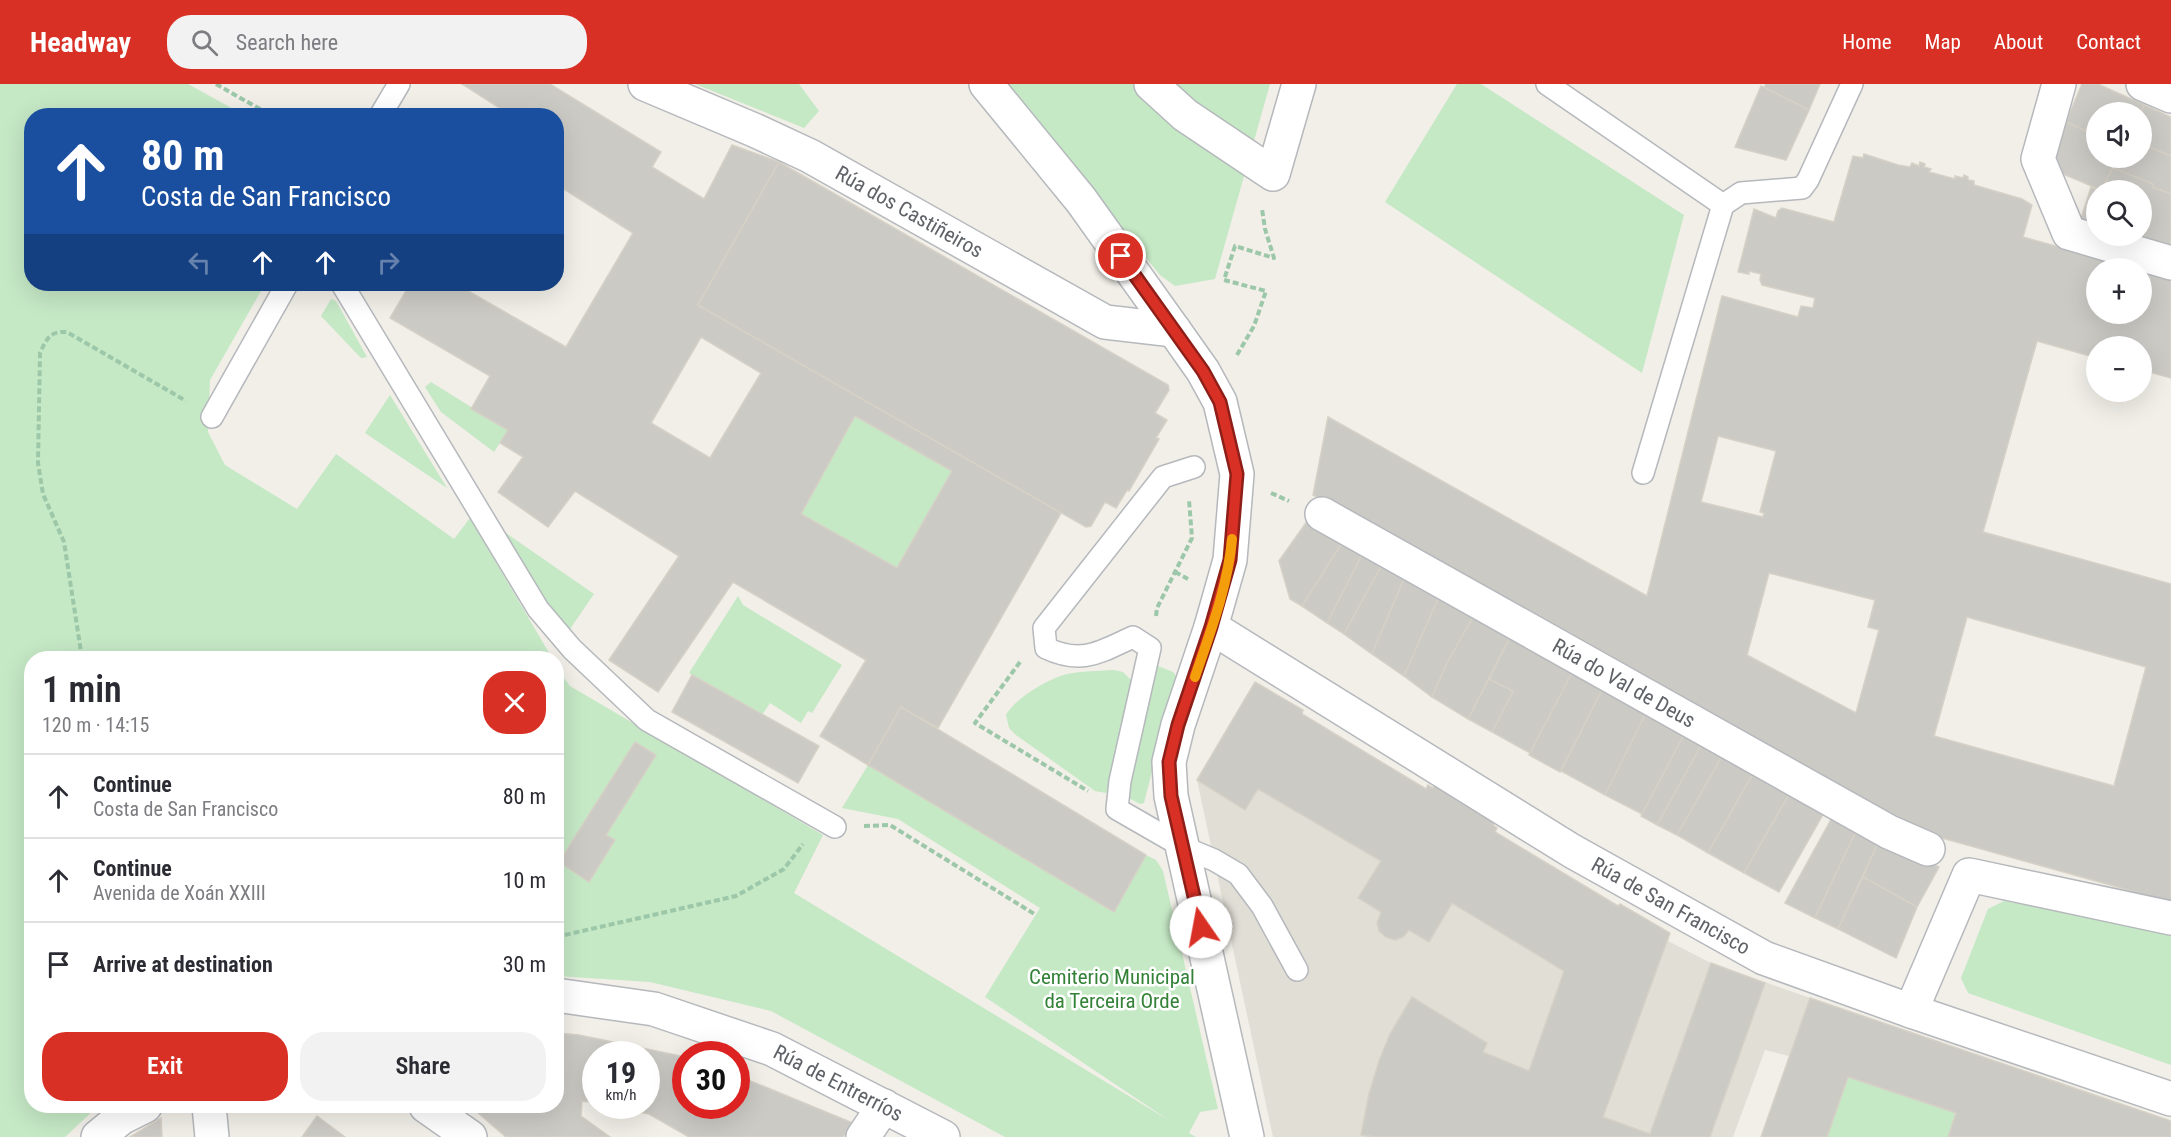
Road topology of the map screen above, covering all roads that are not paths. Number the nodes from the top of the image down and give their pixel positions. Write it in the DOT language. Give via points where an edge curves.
graph roads {
  1 [pos="399,84"];
  2 [pos="645,84"];
  3 [pos="986,84"];
  4 [pos="1151,84"];
  5 [pos="1299,84"];
  6 [pos="1547,84"];
  7 [pos="1852,84"];
  8 [pos="2059,84"];
  9 [pos="2143,84"];
  10 [pos="2171,96"];
  11 [pos="385,108"];
  12 [pos="1723,205"];
  13 [pos="2171,262"];
  14 [pos="283,291"];
  15 [pos="346,291"];
  16 [pos="1174,330"];
  17 [pos="212,417"];
  18 [pos="1194,467"];
  19 [pos="1643,473"];
  20 [pos="1322,514"];
  21 [pos="1211,627"];
  22 [pos="827,823"];
  23 [pos="1183,847"];
  24 [pos="1951,861"];
  25 [pos="2171,918"];
  26 [pos="1297,970"];
  27 [pos="564,996"];
  28 [pos="1911,1011"];
  29 [pos="2171,1100"];
  30 [pos="131,1113"];
  31 [pos="210,1113"];
  32 [pos="436,1113"];
  33 [pos="876,1125"];
  34 [pos="98,1137"];
  35 [pos="212,1137"];
  36 [pos="470,1137"];
  37 [pos="943,1137"];
  38 [pos="1247,1137"];
  1 -- 11 [label="lane"];
  2 -- 16 [label="street, Rúa dos Castiñeiros" via="810,156 1105,321"];
  3 -- 16 [label="street" via="1081,200"];
  4 -- 5 [label="street" via="1185,115 1273,174"];
  6 -- 12 [label="lane"];
  7 -- 12 [label="lane" via="1802,188 1741,193"];
  8 -- 13 [label="street" via="2038,159 2069,233"];
  9 -- 10 [label="street"];
  12 -- 19 [label="lane"];
  14 -- 17 [label="lane"];
  15 -- 22 [label="lane" via="538,609 572,649 647,720"];
  16 -- 21 [label="street" via="1220,402 1237,474 1230,560"];
  18 -- 23 [label="lane" via="1163,477 1044,628 1046,648 1063,656 1092,655 1133,637 1150,648 1117,809"];
  20 -- 24 [label="street, Rúa do Val de Deus" via="1889,832"];
  21 -- 23 [label="street" via="1169,762 1171,796"];
  21 -- 28 [label="street, Rúa de San Francisco" via="1572,851 1764,958"];
  23 -- 26 [label="lane" via="1238,874 1262,906"];
  23 -- 38 [label="street"];
  24 -- 25 [label="street, Rúa do Val de Deus"];
  24 -- 28 [label="street"];
  27 -- 33 [label="street, Rúa de Entrerríos" via="654,1009 772,1049"];
  28 -- 29 [label="street, Rúa de San Francisco"];
  30 -- 34 [label="street"];
  31 -- 35 [label="street"];
  32 -- 36 [label="street"];
  33 -- 37 [label="street, Rúa de Entrerríos"];
}
